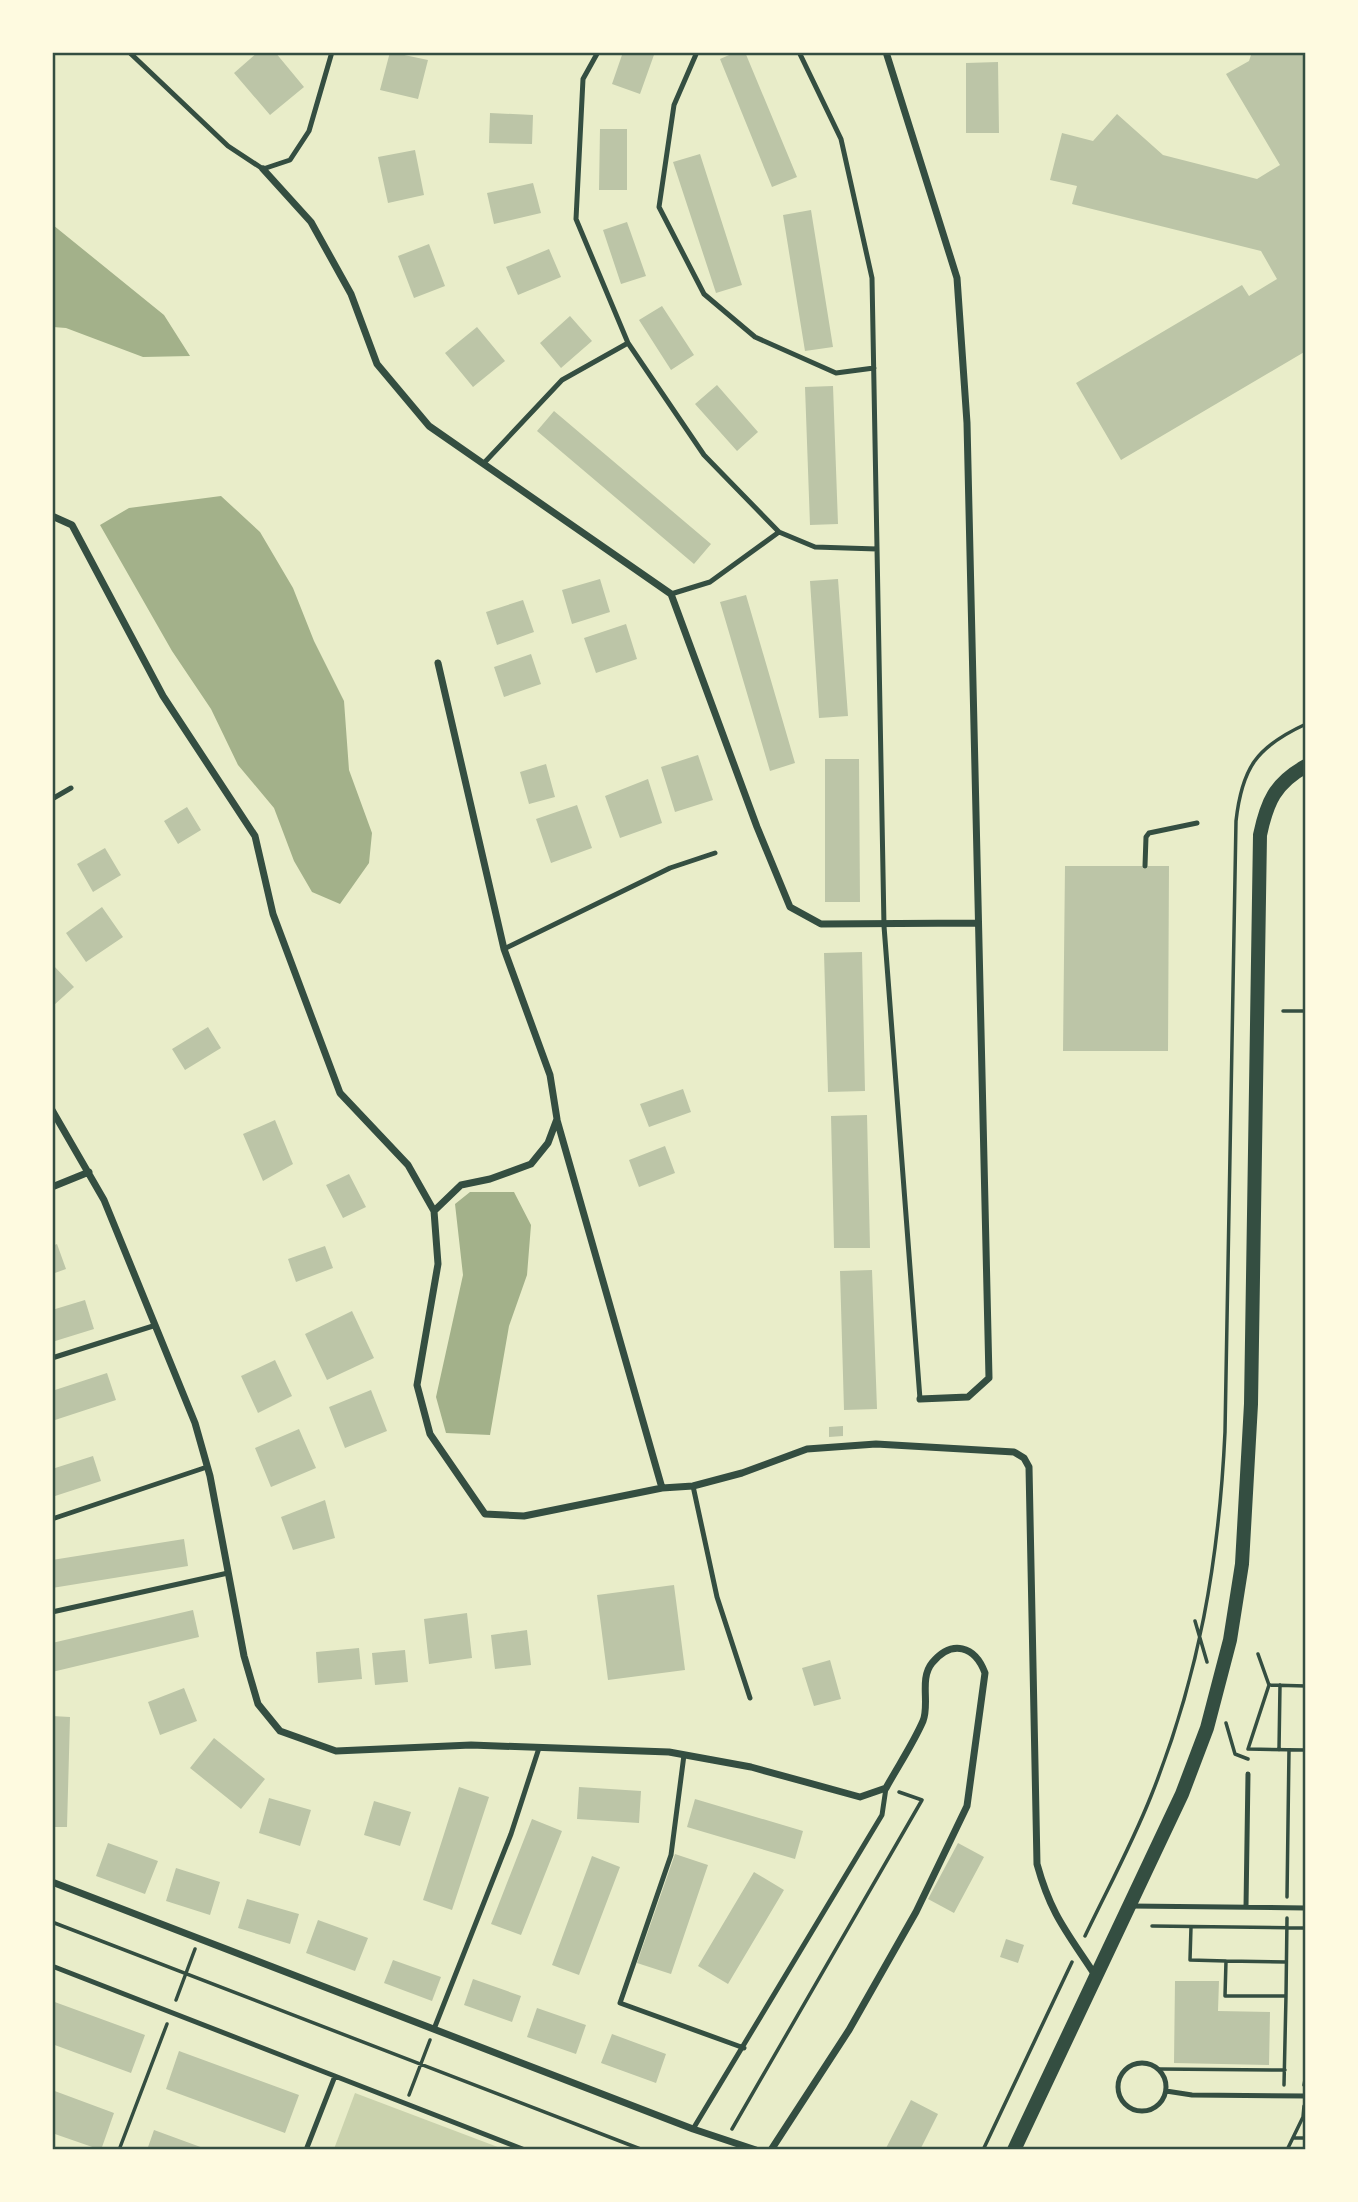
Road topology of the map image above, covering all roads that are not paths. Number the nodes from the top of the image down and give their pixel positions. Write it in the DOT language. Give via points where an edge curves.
graph roads {
  1 [pos="129,52"];
  2 [pos="332,52"];
  3 [pos="598,52"];
  4 [pos="697,52"];
  5 [pos="799,52"];
  6 [pos="886,52"];
  7 [pos="263,169"];
  8 [pos="628,343"];
  9 [pos="874,368"];
  10 [pos="484,464"];
  11 [pos="52,516"];
  12 [pos="779,532"];
  13 [pos="877,549"];
  14 [pos="671,594"];
  15 [pos="438,663"];
  16 [pos="1306,766"];
  17 [pos="71,788"];
  18 [pos="52,799"];
  19 [pos="1197,822"];
  20 [pos="715,853"];
  21 [pos="1145,866"];
  22 [pos="977,923"];
  23 [pos="884,926"];
  24 [pos="504,949"];
  25 [pos="52,1110"];
  26 [pos="557,1119"];
  27 [pos="89,1172"];
  28 [pos="52,1187"];
  29 [pos="434,1211"];
  30 [pos="153,1326"];
  31 [pos="52,1358"];
  32 [pos="920,1399"];
  33 [pos="207,1468"];
  34 [pos="693,1486"];
  35 [pos="662,1488"];
  36 [pos="52,1519"];
  37 [pos="228,1573"];
  38 [pos="52,1612"];
  39 [pos="750,1698"];
  40 [pos="539,1748"];
  41 [pos="684,1755"];
  42 [pos="1248,1774"];
  43 [pos="886,1788"];
  44 [pos="52,1882"];
  45 [pos="1129,1906"];
  46 [pos="1247,1908"];
  47 [pos="1306,1908"];
  48 [pos="52,1966"];
  49 [pos="1095,1975"];
  50 [pos="434,2029"];
  51 [pos="744,2048"];
  52 [pos="335,2076"];
  53 [pos="1166,2091"];
  54 [pos="1305,2096"];
  55 [pos="693,2129"];
  56 [pos="306,2150"];
  57 [pos="525,2150"];
  58 [pos="756,2150"];
  59 [pos="771,2150"];
  60 [pos="1014,2150"];
  1 -- 7 [label="lane" via="228,146"];
  2 -- 7 [label="lane" via="309,131 290,160"];
  3 -- 8 [label="lane" via="583,79 576,219"];
  4 -- 9 [label="lane" via="674,105 659,207 704,294 755,337 824,368 836,373"];
  5 -- 9 [label="lane" via="841,139 872,278"];
  6 -- 22 [label="street" via="957,278 967,422"];
  7 -- 10 [label="street" via="311,222 351,294 377,364 429,426"];
  8 -- 10 [label="lane" via="562,380"];
  8 -- 12 [label="lane" via="704,455"];
  9 -- 13 [label="lane"];
  10 -- 14 [label="street"];
  11 -- 29 [label="street" via="72,525 163,696 255,836 273,914 340,1093 408,1165"];
  12 -- 13 [label="lane" via="815,547"];
  12 -- 14 [label="lane" via="710,582"];
  13 -- 23 [label="lane"];
  14 -- 23 [label="street" via="790,907 821,924"];
  15 -- 24 [label="street"];
  16 -- 45 [label="main road" via="1276,787 1259,835 1251,1404 1237,1598 1207,1728 1182,1794"];
  17 -- 18 [label="lane"];
  19 -- 21 [label="lane" via="1149,834"];
  20 -- 24 [label="lane" via="670,868"];
  22 -- 23 [label="street"];
  22 -- 32 [label="street" via="989,1378 968,1397"];
  23 -- 32 [label="lane"];
  24 -- 26 [label="street" via="550,1075"];
  25 -- 27 [label="street"];
  26 -- 29 [label="street" via="548,1143 531,1164 461,1185"];
  26 -- 35 [label="street"];
  27 -- 28 [label="street"];
  27 -- 30 [label="street"];
  29 -- 35 [label="street" via="439,1264 416,1385 430,1434 485,1514 524,1516"];
  30 -- 31 [label="lane"];
  30 -- 33 [label="street" via="195,1423"];
  33 -- 36 [label="lane"];
  33 -- 37 [label="street"];
  34 -- 35 [label="street"];
  34 -- 39 [label="lane" via="717,1597"];
  34 -- 49 [label="street" via="807,1449 876,1444 1014,1451 1024,1458 1029,1467 1037,1864 1061,1928"];
  37 -- 38 [label="lane"];
  37 -- 40 [label="street" via="258,1704 280,1731 335,1751 471,1745"];
  40 -- 41 [label="street"];
  40 -- 50 [label="lane" via="511,1834"];
  41 -- 43 [label="street" via="751,1767 860,1797"];
  41 -- 51 [label="lane" via="671,1855 620,2003"];
  42 -- 46 [label="lane"];
  43 -- 51 [label="lane" via="882,1815"];
  43 -- 59 [label="street" via="924,1718 931,1664 950,1649 969,1649 985,1673 967,1806 916,1912 849,2030"];
  44 -- 50 [label="street"];
  45 -- 46 [label="lane"];
  45 -- 49 [label="main road"];
  46 -- 47 [label="lane"];
  48 -- 52 [label="lane"];
  49 -- 60 [label="main road"];
  50 -- 55 [label="street"];
  51 -- 55 [label="lane"];
  52 -- 56 [label="lane"];
  52 -- 57 [label="lane"];
  53 -- 53 [label="lane" via="1153,2108 1143,2111 1124,2104 1117,2083 1128,2066 1139,2062 1158,2069"];
  53 -- 54 [label="lane"];
  55 -- 58 [label="street"];
}
